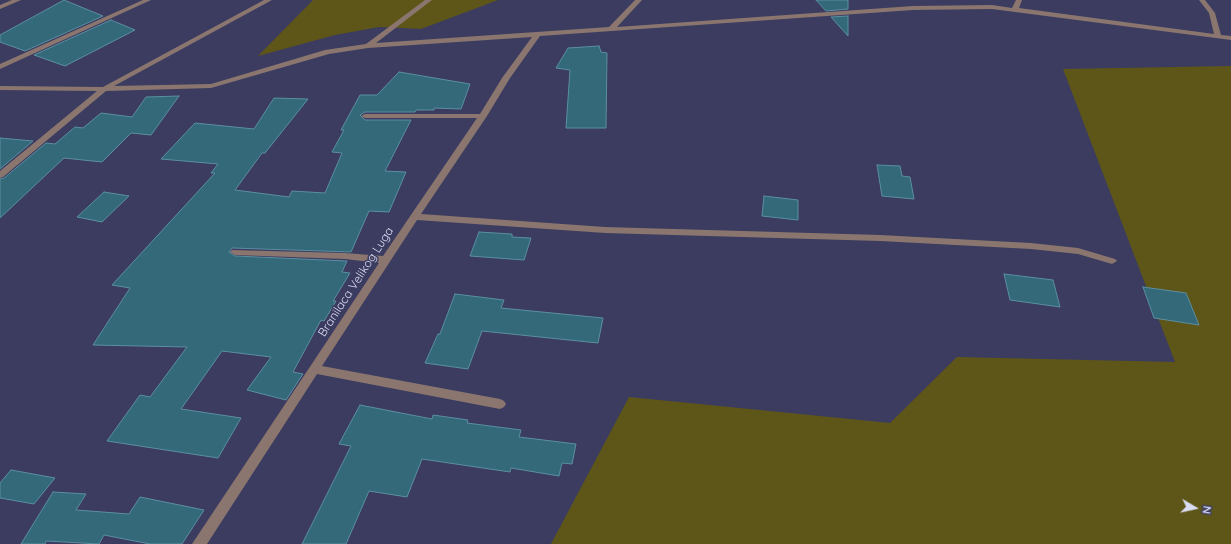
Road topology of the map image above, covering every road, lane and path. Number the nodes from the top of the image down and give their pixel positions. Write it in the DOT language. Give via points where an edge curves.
graph roads {
  1 [pos="18,0"];
  2 [pos="148,0"];
  3 [pos="269,0"];
  4 [pos="429,0"];
  5 [pos="639,0"];
  6 [pos="1019,0"];
  7 [pos="1202,0"];
  8 [pos="0,7"];
  9 [pos="1016,9"];
  10 [pos="611,29"];
  11 [pos="537,35"];
  12 [pos="1218,37"];
  13 [pos="1231,38"];
  14 [pos="368,46"];
  15 [pos="0,67"];
  16 [pos="0,88"];
  17 [pos="104,89"];
  18 [pos="365,116"];
  19 [pos="483,116"];
  20 [pos="0,175"];
  21 [pos="414,217"];
  22 [pos="235,252"];
  23 [pos="386,260"];
  24 [pos="1112,261"];
  25 [pos="315,369"];
  26 [pos="500,404"];
  27 [pos="198,544"];
  1 -- 8 [label="street"];
  2 -- 15 [label="street"];
  3 -- 17 [label="street"];
  4 -- 14 [label="street"];
  5 -- 10 [label="street"];
  6 -- 9 [label="street"];
  7 -- 12 [label="street" via="1212,13"];
  9 -- 10 [label="street" via="954,6 913,8"];
  9 -- 12 [label="street"];
  10 -- 11 [label="street"];
  11 -- 14 [label="street"];
  11 -- 19 [label="street, Branilaca Velikog Luga"];
  12 -- 13 [label="street"];
  14 -- 17 [label="street" via="328,52 211,86"];
  16 -- 17 [label="street"];
  17 -- 20 [label="street"];
  18 -- 19 [label="street"];
  19 -- 21 [label="street, Branilaca Velikog Luga"];
  21 -- 23 [label="street, Branilaca Velikog Luga"];
  21 -- 24 [label="street" via="605,230 880,238 1031,246 1078,251"];
  22 -- 23 [label="street"];
  23 -- 25 [label="street, Branilaca Velikog Luga"];
  25 -- 26 [label="street"];
  25 -- 27 [label="street, Branilaca Velikog Luga"];
}
